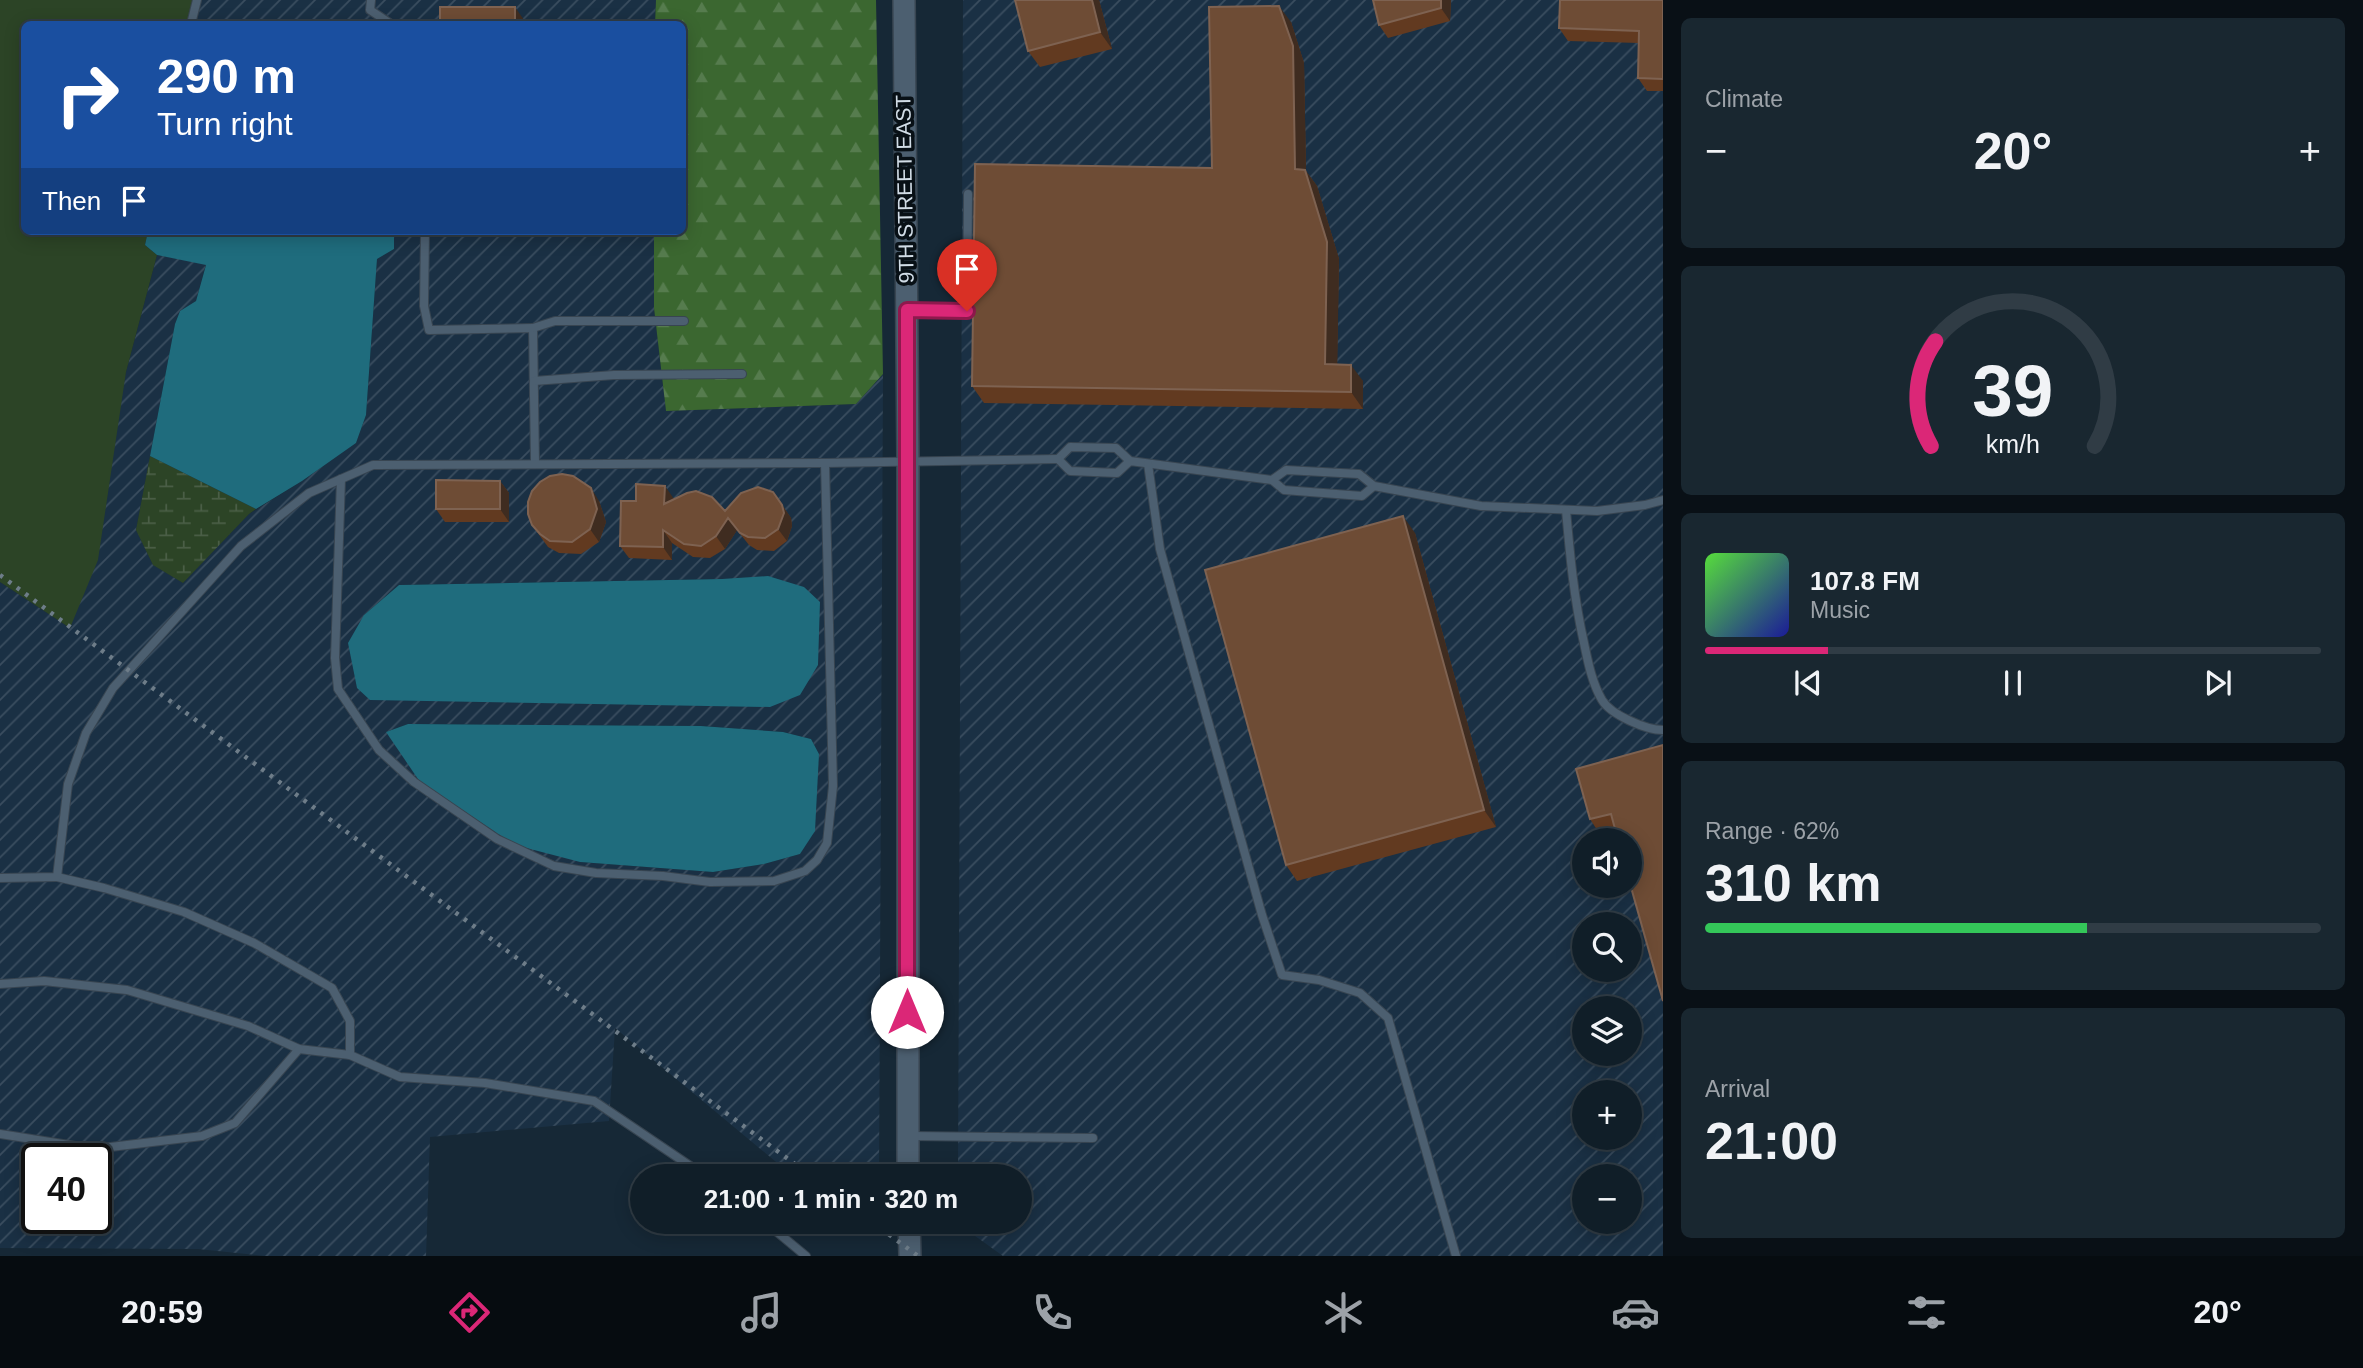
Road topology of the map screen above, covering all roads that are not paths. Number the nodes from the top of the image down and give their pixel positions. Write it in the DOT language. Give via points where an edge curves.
graph roads {
  1 [pos="197,0"];
  2 [pos="370,0"];
  3 [pos="904,0"];
  4 [pos="192,21"];
  5 [pos="386,21"];
  6 [pos="968,194"];
  7 [pos="425,235"];
  8 [pos="907,310"];
  9 [pos="684,321"];
  10 [pos="533,328"];
  11 [pos="742,374"];
  12 [pos="534,381"];
  13 [pos="1058,459"];
  14 [pos="908,461"];
  15 [pos="1129,461"];
  16 [pos="825,463"];
  17 [pos="535,464"];
  18 [pos="1147,464"];
  19 [pos="341,479"];
  20 [pos="1272,480"];
  21 [pos="1374,486"];
  22 [pos="1663,500"];
  23 [pos="1566,510"];
  24 [pos="1663,730"];
  25 [pos="57,877"];
  26 [pos="0,878"];
  27 [pos="0,984"];
  28 [pos="299,1049"];
  29 [pos="349,1055"];
  30 [pos="0,1134"];
  31 [pos="906,1136"];
  32 [pos="1093,1138"];
  33 [pos="687,1164"];
  34 [pos="907,1164"];
  35 [pos="779,1234"];
  36 [pos="909,1234"];
  37 [pos="806,1256"];
  38 [pos="910,1256"];
  39 [pos="1456,1256"];
  1 -- 4 [label="lane"];
  2 -- 5 [label="lane" via="370,10"];
  3 -- 8 [label="street, 9TH STREET EAST"];
  6 -- 8 [label="lane" via="967,311"];
  7 -- 10 [label="lane" via="424,306 429,330"];
  8 -- 14 [label="street, 9TH STREET EAST"];
  9 -- 10 [label="lane" via="555,321"];
  10 -- 12 [label="lane"];
  11 -- 12 [label="lane"];
  12 -- 17 [label="lane"];
  13 -- 14 [label="lane"];
  13 -- 15 [label="lane" via="1070,471 1117,473"];
  13 -- 15 [label="lane" via="1070,447 1116,448"];
  14 -- 16 [label="lane"];
  14 -- 31 [label="street, 9TH STREET EAST"];
  15 -- 18 [label="lane"];
  16 -- 17 [label="lane"];
  16 -- 19 [label="lane" via="833,786 828,843 804,871 774,881 710,882 554,866 497,839 414,782 379,750 338,689"];
  17 -- 19 [label="lane" via="373,465"];
  18 -- 20 [label="lane"];
  18 -- 39 [label="lane" via="1160,549 1282,975 1360,993 1388,1018"];
  19 -- 25 [label="lane" via="309,493 241,546 113,688 86,733 68,784"];
  20 -- 21 [label="lane" via="1284,490 1362,496"];
  20 -- 21 [label="lane" via="1286,470 1360,474"];
  21 -- 23 [label="lane" via="1481,506"];
  22 -- 23 [label="lane" via="1597,511"];
  23 -- 24 [label="lane" via="1574,598 1589,667 1603,702 1629,720"];
  25 -- 26 [label="lane"];
  25 -- 29 [label="lane" via="184,912 254,943 332,988 350,1021"];
  27 -- 28 [label="lane" via="44,981 127,990 248,1026"];
  28 -- 29 [label="lane"];
  28 -- 30 [label="lane" via="235,1123 202,1136 94,1149"];
  29 -- 33 [label="lane" via="400,1077 485,1083 594,1101"];
  31 -- 32 [label="lane"];
  31 -- 34 [label="street, 9TH STREET EAST"];
  35 -- 37 [label="lane"];
  36 -- 38 [label="street"];
}
